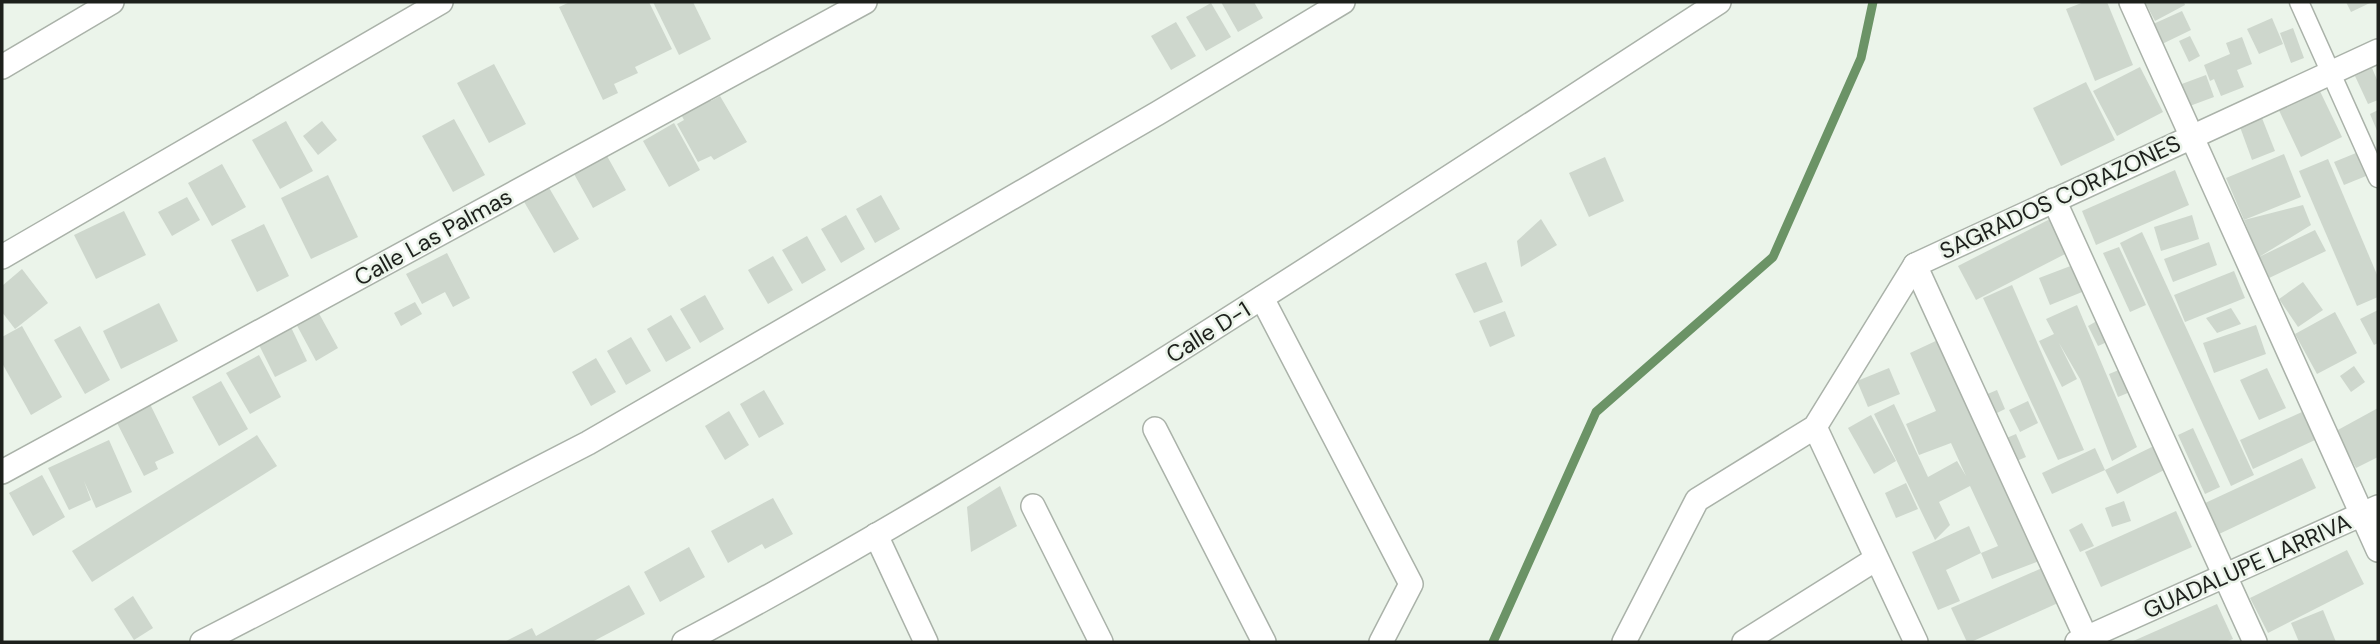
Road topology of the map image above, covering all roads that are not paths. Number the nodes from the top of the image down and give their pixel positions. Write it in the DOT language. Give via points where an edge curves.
graph roads {
  1 [pos="112,2"];
  2 [pos="441,2"];
  3 [pos="865,2"];
  4 [pos="1343,2"];
  5 [pos="1719,2"];
  6 [pos="2132,2"];
  7 [pos="2298,2"];
  8 [pos="2378,51"];
  9 [pos="2,66"];
  10 [pos="2331,72"];
  11 [pos="2191,136"];
  12 [pos="2378,178"];
  13 [pos="2054,200"];
  14 [pos="2,257"];
  15 [pos="1915,265"];
  16 [pos="1262,298"];
  17 [pos="1815,427"];
  18 [pos="1155,429"];
  19 [pos="2,472"];
  20 [pos="1033,506"];
  21 [pos="2370,510"];
  22 [pos="876,535"];
  23 [pos="2378,550"];
  24 [pos="1876,559"];
  25 [pos="2225,576"];
  26 [pos="2084,641"];
  27 [pos="202,642"];
  28 [pos="684,642"];
  29 [pos="926,642"];
  30 [pos="1101,642"];
  31 [pos="1264,642"];
  32 [pos="1381,642"];
  33 [pos="1624,642"];
  34 [pos="1744,642"];
  35 [pos="1916,642"];
  36 [pos="2255,642"];
  1 -- 9 [label="street"];
  2 -- 14 [label="street"];
  3 -- 19 [label="street, Calle Las Palmas"];
  4 -- 27 [label="street" via="588,443"];
  5 -- 16 [label="street, Calle D-1"];
  6 -- 11 [label="street"];
  7 -- 10 [label="street"];
  8 -- 10 [label="street, SAGRADOS CORAZONES"];
  10 -- 11 [label="street, SAGRADOS CORAZONES"];
  10 -- 12 [label="street"];
  11 -- 13 [label="street, SAGRADOS CORAZONES"];
  11 -- 21 [label="street"];
  13 -- 15 [label="street, SAGRADOS CORAZONES"];
  13 -- 25 [label="street"];
  15 -- 17 [label="street, SAGRADOS CORAZONES"];
  15 -- 26 [label="street"];
  16 -- 22 [label="street, Calle D-1"];
  16 -- 32 [label="street" via="1411,584"];
  17 -- 24 [label="street"];
  17 -- 33 [label="street" via="1696,500"];
  18 -- 31 [label="street"];
  20 -- 30 [label="street"];
  21 -- 23 [label="street"];
  21 -- 25 [label="street, GUADALUPE LARRIVA"];
  22 -- 28 [label="street, Calle D-1"];
  22 -- 29 [label="street"];
  24 -- 34 [label="street"];
  24 -- 35 [label="street"];
  25 -- 26 [label="street, GUADALUPE LARRIVA"];
  25 -- 36 [label="street"];
}
